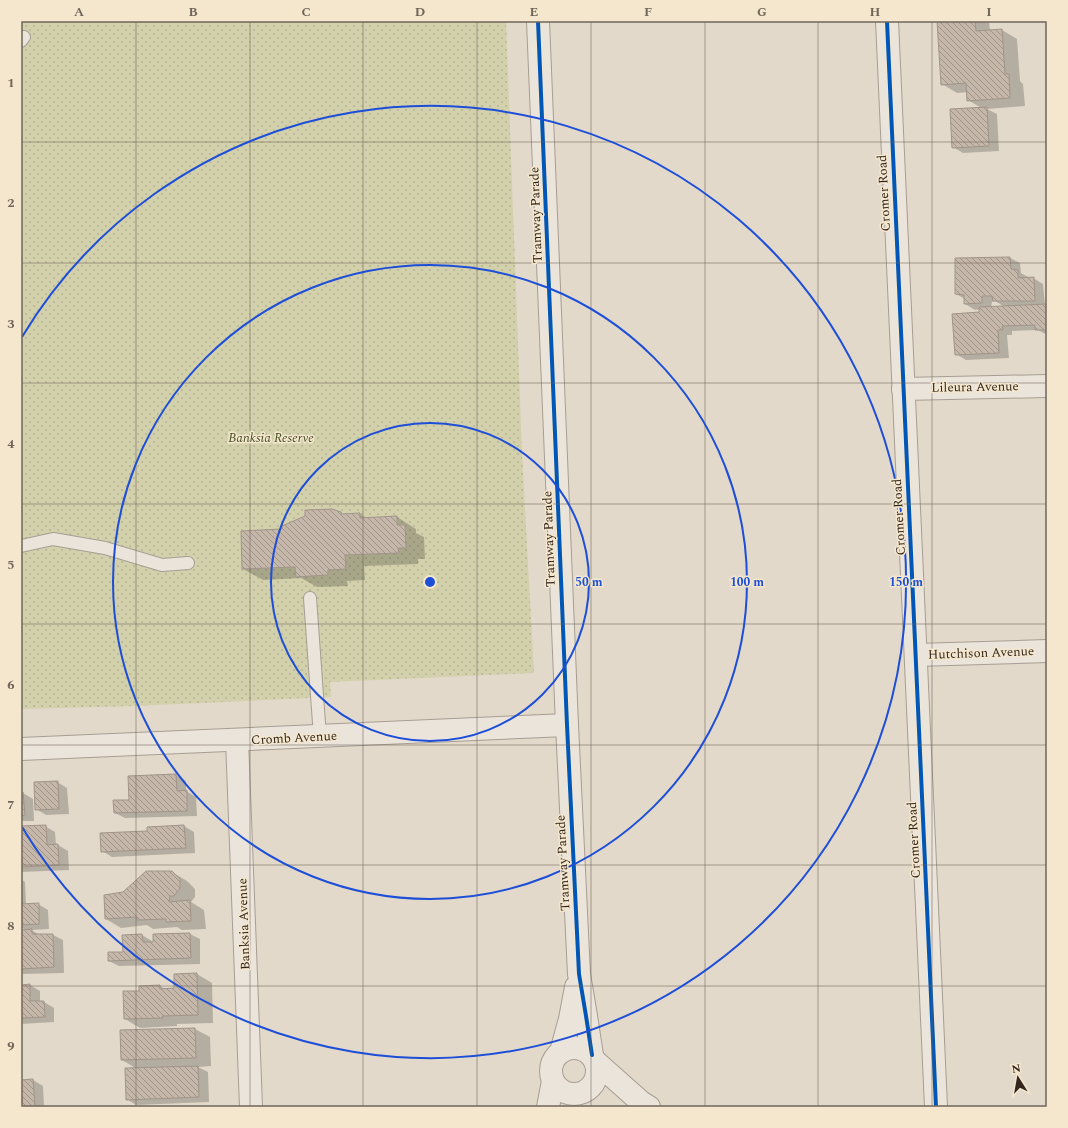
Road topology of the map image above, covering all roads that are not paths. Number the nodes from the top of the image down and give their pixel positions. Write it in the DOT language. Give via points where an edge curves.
graph roads {
  1 [pos="538,21"];
  2 [pos="887,21"];
  3 [pos="1047,386"];
  4 [pos="903,389"];
  5 [pos="21,546"];
  6 [pos="188,563"];
  7 [pos="310,598"];
  8 [pos="1047,651"];
  9 [pos="916,655"];
  10 [pos="567,725"];
  11 [pos="320,736"];
  12 [pos="237,740"];
  13 [pos="21,749"];
  14 [pos="579,974"];
  15 [pos="561,1052"];
  16 [pos="594,1059"];
  17 [pos="553,1081"];
  18 [pos="580,1096"];
  19 [pos="645,1105"];
  20 [pos="252,1107"];
  21 [pos="548,1107"];
  22 [pos="936,1107"];
  1 -- 10 [label="street, Tramway Parade"];
  2 -- 4 [label="street, Cromer Road"];
  3 -- 4 [label="street, Lileura Avenue"];
  4 -- 9 [label="street, Cromer Road"];
  5 -- 6 [label="lane" via="54,539 105,548 162,565"];
  7 -- 11 [label="lane"];
  8 -- 9 [label="street, Hutchison Avenue"];
  9 -- 22 [label="street, Cromer Road"];
  10 -- 11 [label="street, Cromb Avenue"];
  10 -- 14 [label="street, Tramway Parade"];
  11 -- 12 [label="street, Cromb Avenue"];
  12 -- 13 [label="street, Cromb Avenue"];
  12 -- 20 [label="street, Banksia Avenue"];
  14 -- 15 [label="street, Tramway Parade"];
  14 -- 16 [label="street, Tramway Parade"];
  15 -- 16 [label="street" via="576,1048 584,1050"];
  15 -- 17 [label="street" via="552,1065"];
  16 -- 18 [label="street" via="598,1070 597,1078"];
  16 -- 19 [label="street"];
  17 -- 18 [label="street" via="564,1092"];
  17 -- 21 [label="street"];
  18 -- 19 [label="street"];
}
